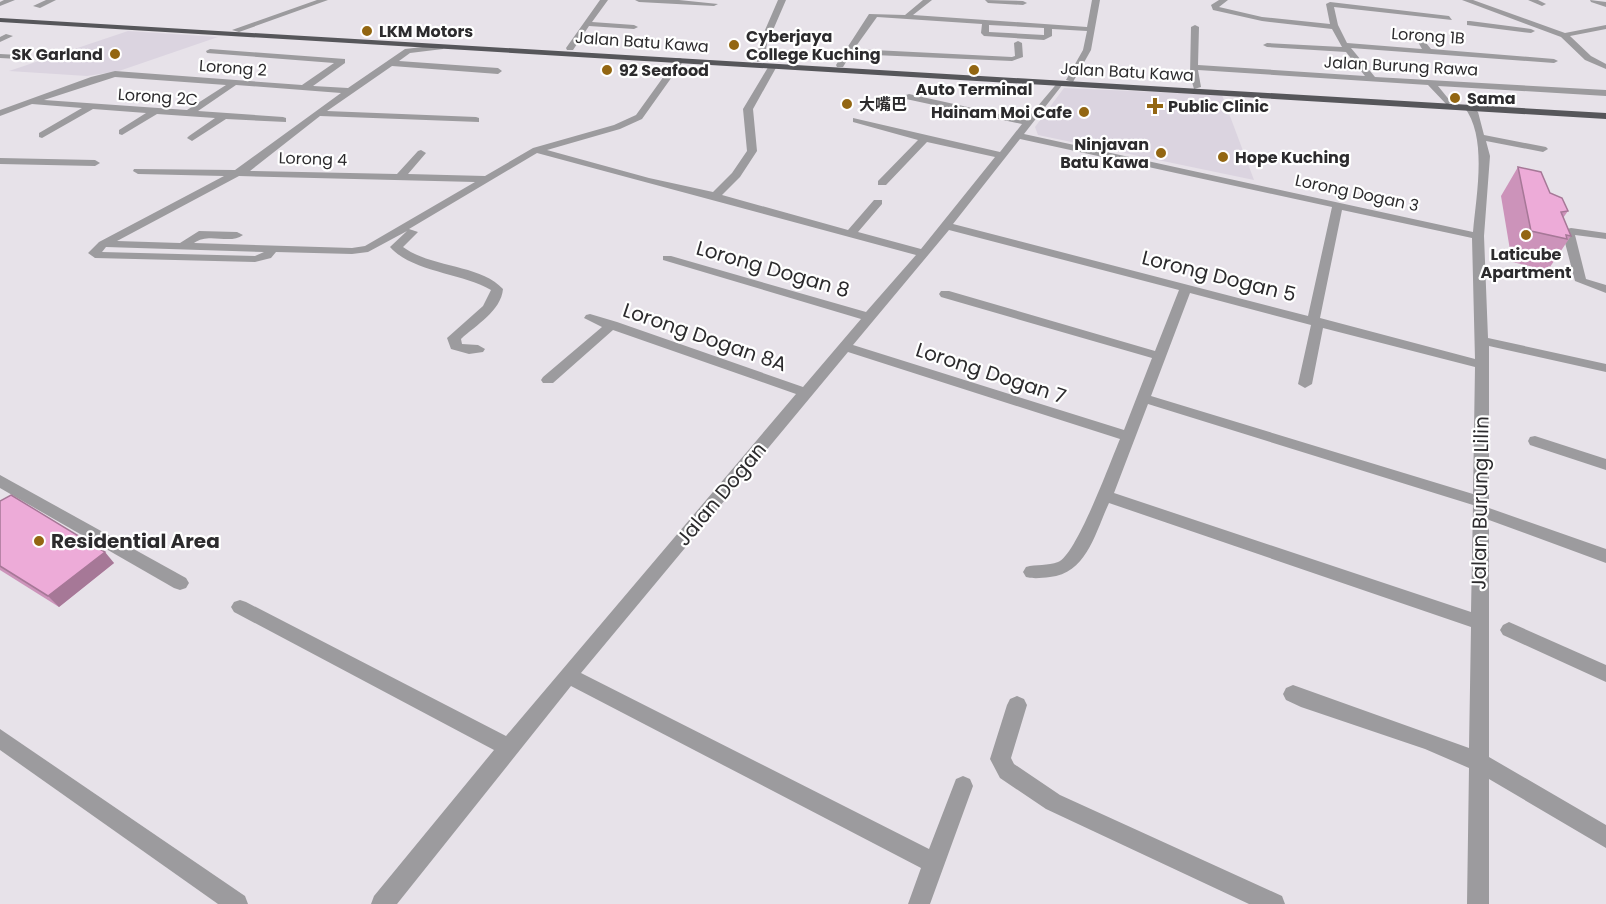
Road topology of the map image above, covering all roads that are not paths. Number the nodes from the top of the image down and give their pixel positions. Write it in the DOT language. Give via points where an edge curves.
graph roads {
  1 [pos="11,0"];
  2 [pos="52,0"];
  3 [pos="324,0"];
  4 [pos="604,0"];
  5 [pos="639,0"];
  6 [pos="782,0"];
  7 [pos="928,0"];
  8 [pos="1096,0"];
  9 [pos="1224,0"];
  10 [pos="1466,0"];
  11 [pos="1532,0"];
  12 [pos="1594,0"];
  13 [pos="657,1"];
  14 [pos="988,1"];
  15 [pos="1022,2"];
  16 [pos="0,4"];
  17 [pos="714,4"];
  18 [pos="1542,4"];
  19 [pos="1606,5"];
  20 [pos="37,6"];
  21 [pos="908,15"];
  22 [pos="1432,16"];
  23 [pos="0,18"];
  24 [pos="1449,18"];
  25 [pos="986,21"];
  26 [pos="1470,23"];
  27 [pos="589,24"];
  28 [pos="1022,24"];
  29 [pos="1048,26"];
  30 [pos="634,27"];
  31 [pos="1195,27"];
  32 [pos="1336,27"];
  33 [pos="1606,27"];
  34 [pos="1090,28"];
  35 [pos="1435,28"];
  36 [pos="236,30"];
  37 [pos="1561,34"];
  38 [pos="1418,35"];
  39 [pos="9,36"];
  40 [pos="0,40"];
  41 [pos="388,43"];
  42 [pos="1018,43"];
  43 [pos="1267,45"];
  44 [pos="440,46"];
  45 [pos="1346,47"];
  46 [pos="570,48"];
  47 [pos="210,51"];
  48 [pos="408,51"];
  49 [pos="848,51"];
  50 [pos="1428,51"];
  51 [pos="0,56"];
  52 [pos="19,57"];
  53 [pos="680,60"];
  54 [pos="760,60"];
  55 [pos="1554,61"];
  56 [pos="389,63"];
  57 [pos="773,66"];
  58 [pos="840,66"];
  59 [pos="1194,67"];
  60 [pos="1606,67"];
  61 [pos="498,70"];
  62 [pos="1372,79"];
  63 [pos="1070,80"];
  64 [pos="234,83"];
  65 [pos="1431,83"];
  66 [pos="1059,84"];
  67 [pos="1197,87"];
  68 [pos="303,88"];
  69 [pos="348,91"];
  70 [pos="1606,93"];
  71 [pos="909,97"];
  72 [pos="31,102"];
  73 [pos="1447,102"];
  74 [pos="90,107"];
  75 [pos="1468,107"];
  76 [pos="154,112"];
  77 [pos="0,113"];
  78 [pos="319,113"];
  79 [pos="188,114"];
  80 [pos="1606,114"];
  81 [pos="224,116"];
  82 [pos="283,120"];
  83 [pos="476,120"];
  84 [pos="856,120"];
  85 [pos="1029,123"];
  86 [pos="122,132"];
  87 [pos="42,135"];
  88 [pos="1019,136"];
  89 [pos="1480,137"];
  90 [pos="192,138"];
  91 [pos="925,140"];
  92 [pos="1543,149"];
  93 [pos="536,150"];
  94 [pos="421,153"];
  95 [pos="1004,156"];
  96 [pos="0,161"];
  97 [pos="95,163"];
  98 [pos="138,171"];
  99 [pos="240,172"];
  100 [pos="400,177"];
  101 [pos="488,179"];
  102 [pos="882,183"];
  103 [pos="715,196"];
  104 [pos="878,202"];
  105 [pos="1338,204"];
  106 [pos="432,213"];
  107 [pos="946,226"];
  108 [pos="851,233"];
  109 [pos="237,235"];
  110 [pos="1478,236"];
  111 [pos="1606,236"];
  112 [pos="103,244"];
  113 [pos="184,245"];
  114 [pos="273,249"];
  115 [pos="923,253"];
  116 [pos="667,258"];
  117 [pos="1186,288"];
  118 [pos="1606,289"];
  119 [pos="945,294"];
  120 [pos="868,317"];
  121 [pos="591,318"];
  122 [pos="1316,321"];
  123 [pos="612,325"];
  124 [pos="1482,341"];
  125 [pos="844,346"];
  126 [pos="478,349"];
  127 [pos="1159,356"];
  128 [pos="1482,365"];
  129 [pos="1606,368"];
  130 [pos="548,380"];
  131 [pos="1305,384"];
  132 [pos="807,393"];
  133 [pos="1143,398"];
  134 [pos="1127,436"];
  135 [pos="1535,441"];
  136 [pos="1606,465"];
  137 [pos="0,481"];
  138 [pos="1105,495"];
  139 [pos="1481,506"];
  140 [pos="1606,556"];
  141 [pos="1032,572"];
  142 [pos="180,583"];
  143 [pos="240,607"];
  144 [pos="1479,622"];
  145 [pos="1509,630"];
  146 [pos="1606,674"];
  147 [pos="568,675"];
  148 [pos="1293,694"];
  149 [pos="1017,705"];
  150 [pos="0,738"];
  151 [pos="510,748"];
  152 [pos="1479,762"];
  153 [pos="963,786"];
  154 [pos="1606,837"];
  155 [pos="934,863"];
  156 [pos="237,904"];
  157 [pos="382,904"];
  158 [pos="919,904"];
  159 [pos="1274,904"];
  160 [pos="1478,904"];
  1 -- 16 [label="street"];
  2 -- 20 [label="street"];
  3 -- 36 [label="street"];
  4 -- 27 [label="street"];
  5 -- 13 [label="street"];
  6 -- 54 [label="street"];
  7 -- 21 [label="street"];
  8 -- 34 [label="street"];
  9 -- 32 [label="street" via="1216,8 1262,19"];
  10 -- 37 [label="street"];
  11 -- 18 [label="street"];
  12 -- 19 [label="street"];
  13 -- 17 [label="street"];
  14 -- 15 [label="street"];
  15 -- 28 [label="street"];
  21 -- 25 [label="street"];
  21 -- 49 [label="street" via="872,16"];
  22 -- 24 [label="street"];
  22 -- 32 [label="street" via="1330,4"];
  22 -- 35 [label="street"];
  23 -- 36 [label="highway, Jalan Batu Kawa"];
  23 -- 41 [label="highway, Jalan Batu Kawa"];
  25 -- 28 [label="street"];
  25 -- 29 [label="street" via="987,34 1044,38 1048,36"];
  26 -- 37 [label="street"];
  27 -- 30 [label="street"];
  27 -- 46 [label="street"];
  28 -- 29 [label="street"];
  29 -- 34 [label="street"];
  31 -- 59 [label="street"];
  32 -- 45 [label="street"];
  33 -- 37 [label="street"];
  34 -- 63 [label="street" via="1087,51"];
  36 -- 46 [label="highway, Jalan Batu Kawa"];
  37 -- 60 [label="street" via="1588,58"];
  38 -- 50 [label="street"];
  39 -- 40 [label="street"];
  41 -- 44 [label="highway, Jalan Batu Kawa"];
  41 -- 48 [label="street" via="404,46"];
  42 -- 49 [label="street" via="1019,57 1012,59"];
  43 -- 45 [label="street, Lorong 1B"];
  44 -- 48 [label="street"];
  44 -- 53 [label="highway, Jalan Batu Kawa"];
  45 -- 50 [label="street, Lorong 1B"];
  45 -- 62 [label="street"];
  46 -- 54 [label="highway, Jalan Batu Kawa"];
  47 -- 68 [label="street" via="342,61"];
  48 -- 56 [label="street"];
  49 -- 58 [label="street"];
  50 -- 55 [label="street, Lorong 1B"];
  51 -- 52 [label="street"];
  53 -- 57 [label="highway, Jalan Batu Kawa"];
  53 -- 93 [label="street" via="639,117"];
  54 -- 58 [label="highway, Jalan Batu Kawa"];
  56 -- 61 [label="street"];
  56 -- 69 [label="street"];
  57 -- 66 [label="highway, Jalan Batu Kawa"];
  57 -- 103 [label="street" via="748,109 752,151"];
  58 -- 63 [label="highway, Jalan Batu Kawa"];
  59 -- 62 [label="street, Jalan Burung Rawa"];
  59 -- 67 [label="street"];
  62 -- 65 [label="street, Jalan Burung Rawa"];
  63 -- 67 [label="highway, Jalan Batu Kawa"];
  64 -- 68 [label="street, Lorong 2"];
  64 -- 72 [label="street, Lorong 2" via="115,74"];
  64 -- 79 [label="street"];
  65 -- 70 [label="street, Jalan Burung Rawa"];
  65 -- 73 [label="street"];
  66 -- 75 [label="highway, Jalan Batu Kawa"];
  66 -- 85 [label="street, Jalan Dogan"];
  67 -- 73 [label="highway, Jalan Batu Kawa"];
  68 -- 69 [label="street, Lorong 2"];
  69 -- 78 [label="street"];
  71 -- 85 [label="street"];
  72 -- 74 [label="street, Lorong 2C"];
  72 -- 77 [label="street, Lorong 2"];
  73 -- 80 [label="highway, Jalan Batu Kawa"];
  74 -- 76 [label="street, Lorong 2C"];
  74 -- 87 [label="street"];
  75 -- 80 [label="highway, Jalan Batu Kawa"];
  75 -- 89 [label="street, Jalan Burung Lilin"];
  76 -- 79 [label="street, Lorong 2C"];
  76 -- 86 [label="street"];
  78 -- 83 [label="street"];
  78 -- 99 [label="street"];
  79 -- 81 [label="street, Lorong 2C"];
  81 -- 82 [label="street, Lorong 2C"];
  81 -- 90 [label="street"];
  84 -- 91 [label="street"];
  85 -- 88 [label="street, Jalan Dogan"];
  88 -- 95 [label="street, Jalan Dogan"];
  88 -- 105 [label="street, Lorong Dogan 3"];
  89 -- 92 [label="street"];
  89 -- 110 [label="street, Jalan Burung Lilin" via="1485,156"];
  91 -- 95 [label="street"];
  91 -- 102 [label="street"];
  93 -- 101 [label="street"];
  93 -- 103 [label="street"];
  94 -- 100 [label="street"];
  95 -- 107 [label="street, Jalan Dogan"];
  96 -- 97 [label="street"];
  98 -- 99 [label="street, Lorong 4"];
  99 -- 100 [label="street, Lorong 4"];
  99 -- 112 [label="street"];
  100 -- 101 [label="street, Lorong 4"];
  101 -- 106 [label="street"];
  103 -- 108 [label="street"];
  104 -- 108 [label="street"];
  105 -- 110 [label="street, Lorong Dogan 3"];
  105 -- 122 [label="street"];
  106 -- 114 [label="street" via="368,249"];
  106 -- 126 [label="street" via="396,247 406,255 497,289 493,304 454,338 456,346"];
  107 -- 115 [label="street, Jalan Dogan"];
  107 -- 117 [label="street, Lorong Dogan 5"];
  108 -- 115 [label="street"];
  109 -- 113 [label="street" via="199,234"];
  110 -- 124 [label="street, Jalan Burung Lilin"];
  111 -- 118 [label="street" via="1571,231 1569,235 1581,281"];
  112 -- 113 [label="street"];
  112 -- 114 [label="street" via="96,255 255,259 267,256"];
  113 -- 114 [label="street"];
  115 -- 120 [label="street, Jalan Dogan"];
  116 -- 120 [label="street, Lorong Dogan 8"];
  117 -- 122 [label="street, Lorong Dogan 5"];
  117 -- 127 [label="street"];
  119 -- 127 [label="street"];
  120 -- 125 [label="street, Jalan Dogan"];
  121 -- 123 [label="street, Lorong Dogan 8A"];
  122 -- 128 [label="street, Lorong Dogan 5"];
  122 -- 131 [label="street"];
  123 -- 130 [label="street"];
  123 -- 132 [label="street, Lorong Dogan 8A"];
  124 -- 128 [label="street, Jalan Burung Lilin"];
  124 -- 129 [label="street"];
  125 -- 132 [label="street, Jalan Dogan"];
  125 -- 134 [label="street, Lorong Dogan 7"];
  127 -- 133 [label="street"];
  128 -- 139 [label="street, Jalan Burung Lilin"];
  132 -- 147 [label="street, Jalan Dogan"];
  133 -- 134 [label="street"];
  133 -- 139 [label="street"];
  134 -- 138 [label="street"];
  135 -- 136 [label="street"];
  137 -- 142 [label="street"];
  138 -- 141 [label="street" via="1069,564 1056,570"];
  138 -- 144 [label="street"];
  139 -- 140 [label="street"];
  139 -- 144 [label="street, Jalan Burung Lilin"];
  143 -- 151 [label="street"];
  144 -- 152 [label="street, Jalan Burung Lilin"];
  145 -- 146 [label="street"];
  147 -- 151 [label="street, Jalan Dogan"];
  147 -- 155 [label="street"];
  148 -- 152 [label="street"];
  149 -- 159 [label="street" via="999,759 1007,771 1053,802"];
  150 -- 156 [label="street"];
  151 -- 157 [label="street, Jalan Dogan"];
  152 -- 154 [label="street"];
  152 -- 160 [label="street, Jalan Burung Lilin"];
  153 -- 155 [label="street"];
  155 -- 158 [label="street"];
}
